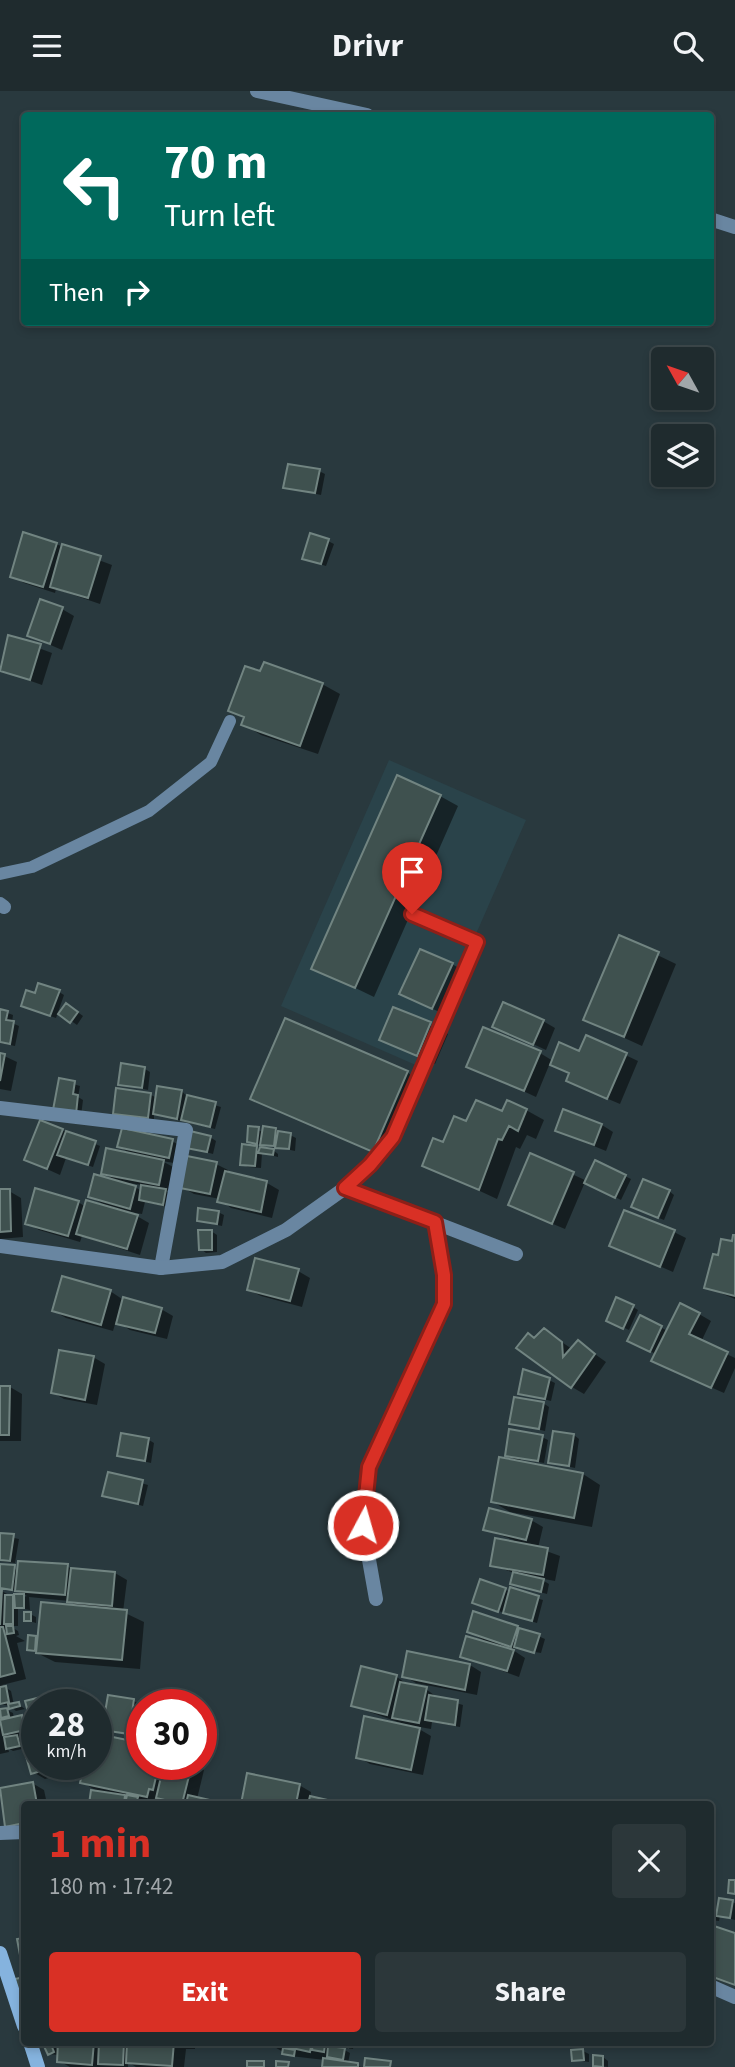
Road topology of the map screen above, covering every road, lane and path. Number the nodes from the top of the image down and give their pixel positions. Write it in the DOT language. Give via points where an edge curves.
graph roads {
  1 [pos="257,91"];
  2 [pos="353,112"];
  3 [pos="714,220"];
  4 [pos="735,227"];
  5 [pos="230,721"];
  6 [pos="0,874"];
  7 [pos="412,914"];
  8 [pos="477,942"];
  9 [pos="0,1108"];
  10 [pos="345,1188"];
  11 [pos="435,1222"];
  12 [pos="0,1246"];
  13 [pos="516,1254"];
  14 [pos="161,1268"];
  15 [pos="376,1599"];
  16 [pos="21,1832"];
  17 [pos="0,1833"];
  18 [pos="0,1953"];
  19 [pos="714,1988"];
  20 [pos="735,1997"];
  21 [pos="21,2017"];
  22 [pos="31,2046"];
  23 [pos="38,2067"];
  1 -- 2 [label="street"];
  3 -- 4 [label="street"];
  5 -- 6 [label="lane" via="211,762 149,811 32,867"];
  7 -- 8 [label="lane"];
  8 -- 10 [label="street" via="393,1137"];
  9 -- 14 [label="street" via="186,1130"];
  10 -- 11 [label="street"];
  10 -- 14 [label="street" via="286,1230 222,1262"];
  11 -- 13 [label="street"];
  11 -- 15 [label="street" via="444,1304 369,1467 363,1525"];
  12 -- 14 [label="street"];
  16 -- 17 [label="street"];
  18 -- 21 [label="main road"];
  19 -- 20 [label="street"];
  22 -- 23 [label="main road"];
}
